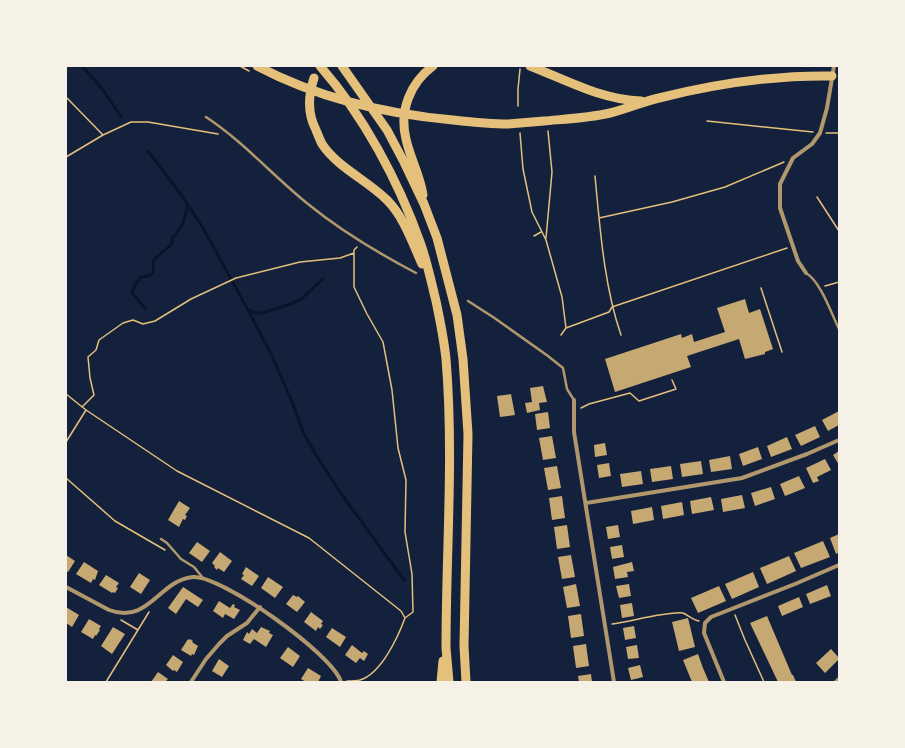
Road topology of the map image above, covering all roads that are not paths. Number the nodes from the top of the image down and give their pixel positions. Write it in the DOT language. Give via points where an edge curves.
graph roads {
  1 [pos="257,66"];
  2 [pos="320,66"];
  3 [pos="342,66"];
  4 [pos="433,66"];
  5 [pos="530,66"];
  6 [pos="834,66"];
  7 [pos="832,76"];
  8 [pos="314,78"];
  9 [pos="649,101"];
  10 [pos="206,117"];
  11 [pos="424,204"];
  12 [pos="416,273"];
  13 [pos="806,273"];
  14 [pos="433,288"];
  15 [pos="468,301"];
  16 [pos="839,329"];
  17 [pos="574,400"];
  18 [pos="839,440"];
  19 [pos="586,503"];
  20 [pos="162,539"];
  21 [pos="839,565"];
  22 [pos="203,578"];
  23 [pos="66,587"];
  24 [pos="260,607"];
  25 [pos="446,648"];
  26 [pos="839,679"];
  27 [pos="191,682"];
  28 [pos="342,682"];
  29 [pos="441,682"];
  30 [pos="449,682"];
  31 [pos="466,682"];
  32 [pos="614,682"];
  33 [pos="724,682"];
  34 [pos="836,682"];
  1 -- 9 [label="highway" via="302,87 385,112 488,124 574,119 610,113"];
  2 -- 14 [label="highway" via="365,128 388,169 421,243"];
  3 -- 11 [label="highway" via="386,130"];
  4 -- 11 [label="highway" via="414,86 404,111 406,139 421,182"];
  5 -- 9 [label="highway" via="605,95"];
  6 -- 7 [label="street"];
  7 -- 9 [label="highway" via="774,78 710,87"];
  7 -- 13 [label="street" via="820,133 812,144 793,158 780,184 780,208 798,261"];
  8 -- 14 [label="highway" via="309,105 312,123 322,144 333,157 386,200 400,217"];
  10 -- 12 [label="lane" via="232,136 308,204 384,256"];
  11 -- 31 [label="highway" via="450,284 463,359 468,434 464,646"];
  13 -- 16 [label="lane" via="812,276"];
  14 -- 25 [label="highway" via="446,358 449,432"];
  15 -- 17 [label="lane" via="518,334 562,368 567,389"];
  17 -- 19 [label="street" via="574,432"];
  18 -- 19 [label="street" via="742,478"];
  19 -- 32 [label="street"];
  20 -- 22 [label="lane"];
  21 -- 33 [label="street" via="711,618 705,623 704,633"];
  22 -- 23 [label="street" via="181,580 147,606 132,613 117,613"];
  22 -- 24 [label="street"];
  24 -- 27 [label="street" via="247,623 219,644"];
  24 -- 28 [label="street" via="331,665"];
  25 -- 29 [label="highway"];
  25 -- 30 [label="highway"];
  26 -- 34 [label="street"];
}
